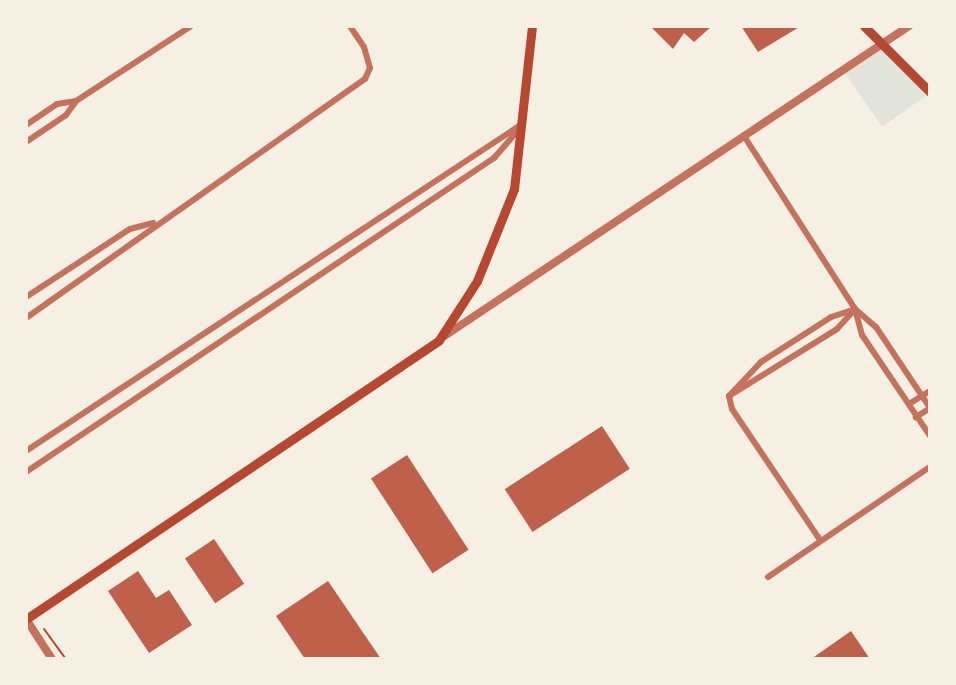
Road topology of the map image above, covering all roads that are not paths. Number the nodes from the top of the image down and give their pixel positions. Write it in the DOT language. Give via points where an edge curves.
graph roads {
  1 [pos="191,26"];
  2 [pos="350,26"];
  3 [pos="532,26"];
  4 [pos="864,26"];
  5 [pos="909,26"];
  6 [pos="882,44"];
  7 [pos="930,92"];
  8 [pos="76,101"];
  9 [pos="526,122"];
  10 [pos="26,125"];
  11 [pos="744,136"];
  12 [pos="26,142"];
  13 [pos="153,223"];
  14 [pos="351,235"];
  15 [pos="359,247"];
  16 [pos="26,297"];
  17 [pos="855,309"];
  18 [pos="26,318"];
  19 [pos="205,331"];
  20 [pos="439,340"];
  21 [pos="215,346"];
  22 [pos="930,391"];
  23 [pos="729,396"];
  24 [pos="922,396"];
  25 [pos="909,404"];
  26 [pos="930,408"];
  27 [pos="916,417"];
  28 [pos="64,426"];
  29 [pos="930,436"];
  30 [pos="73,441"];
  31 [pos="26,451"];
  32 [pos="930,467"];
  33 [pos="26,472"];
  34 [pos="820,540"];
  35 [pos="768,577"];
  36 [pos="26,619"];
  37 [pos="52,659"];
  1 -- 8 [label="street"];
  2 -- 13 [label="street" via="370,68 365,79"];
  3 -- 9 [label="main road"];
  4 -- 6 [label="main road"];
  5 -- 6 [label="street"];
  6 -- 7 [label="main road"];
  6 -- 11 [label="street"];
  8 -- 10 [label="street" via="57,104"];
  8 -- 12 [label="street" via="66,115"];
  9 -- 14 [label="street"];
  9 -- 15 [label="street" via="494,158"];
  9 -- 20 [label="main road" via="504,223 477,281"];
  11 -- 17 [label="street"];
  11 -- 20 [label="street"];
  13 -- 16 [label="street" via="130,229"];
  13 -- 18 [label="street" via="140,241"];
  14 -- 15 [label="street"];
  14 -- 19 [label="street"];
  15 -- 21 [label="street"];
  17 -- 23 [label="street" via="837,329"];
  17 -- 23 [label="street" via="831,317 761,362"];
  17 -- 24 [label="street" via="876,327"];
  17 -- 25 [label="street" via="862,335"];
  19 -- 21 [label="street"];
  19 -- 28 [label="street"];
  20 -- 36 [label="main road"];
  21 -- 30 [label="street"];
  22 -- 24 [label="street"];
  23 -- 34 [label="street" via="732,409"];
  24 -- 25 [label="street"];
  24 -- 26 [label="street"];
  25 -- 27 [label="street"];
  26 -- 27 [label="street"];
  27 -- 29 [label="street"];
  28 -- 30 [label="street"];
  28 -- 31 [label="street"];
  30 -- 33 [label="street"];
  32 -- 34 [label="street"];
  34 -- 35 [label="street"];
  36 -- 37 [label="street"];
}
